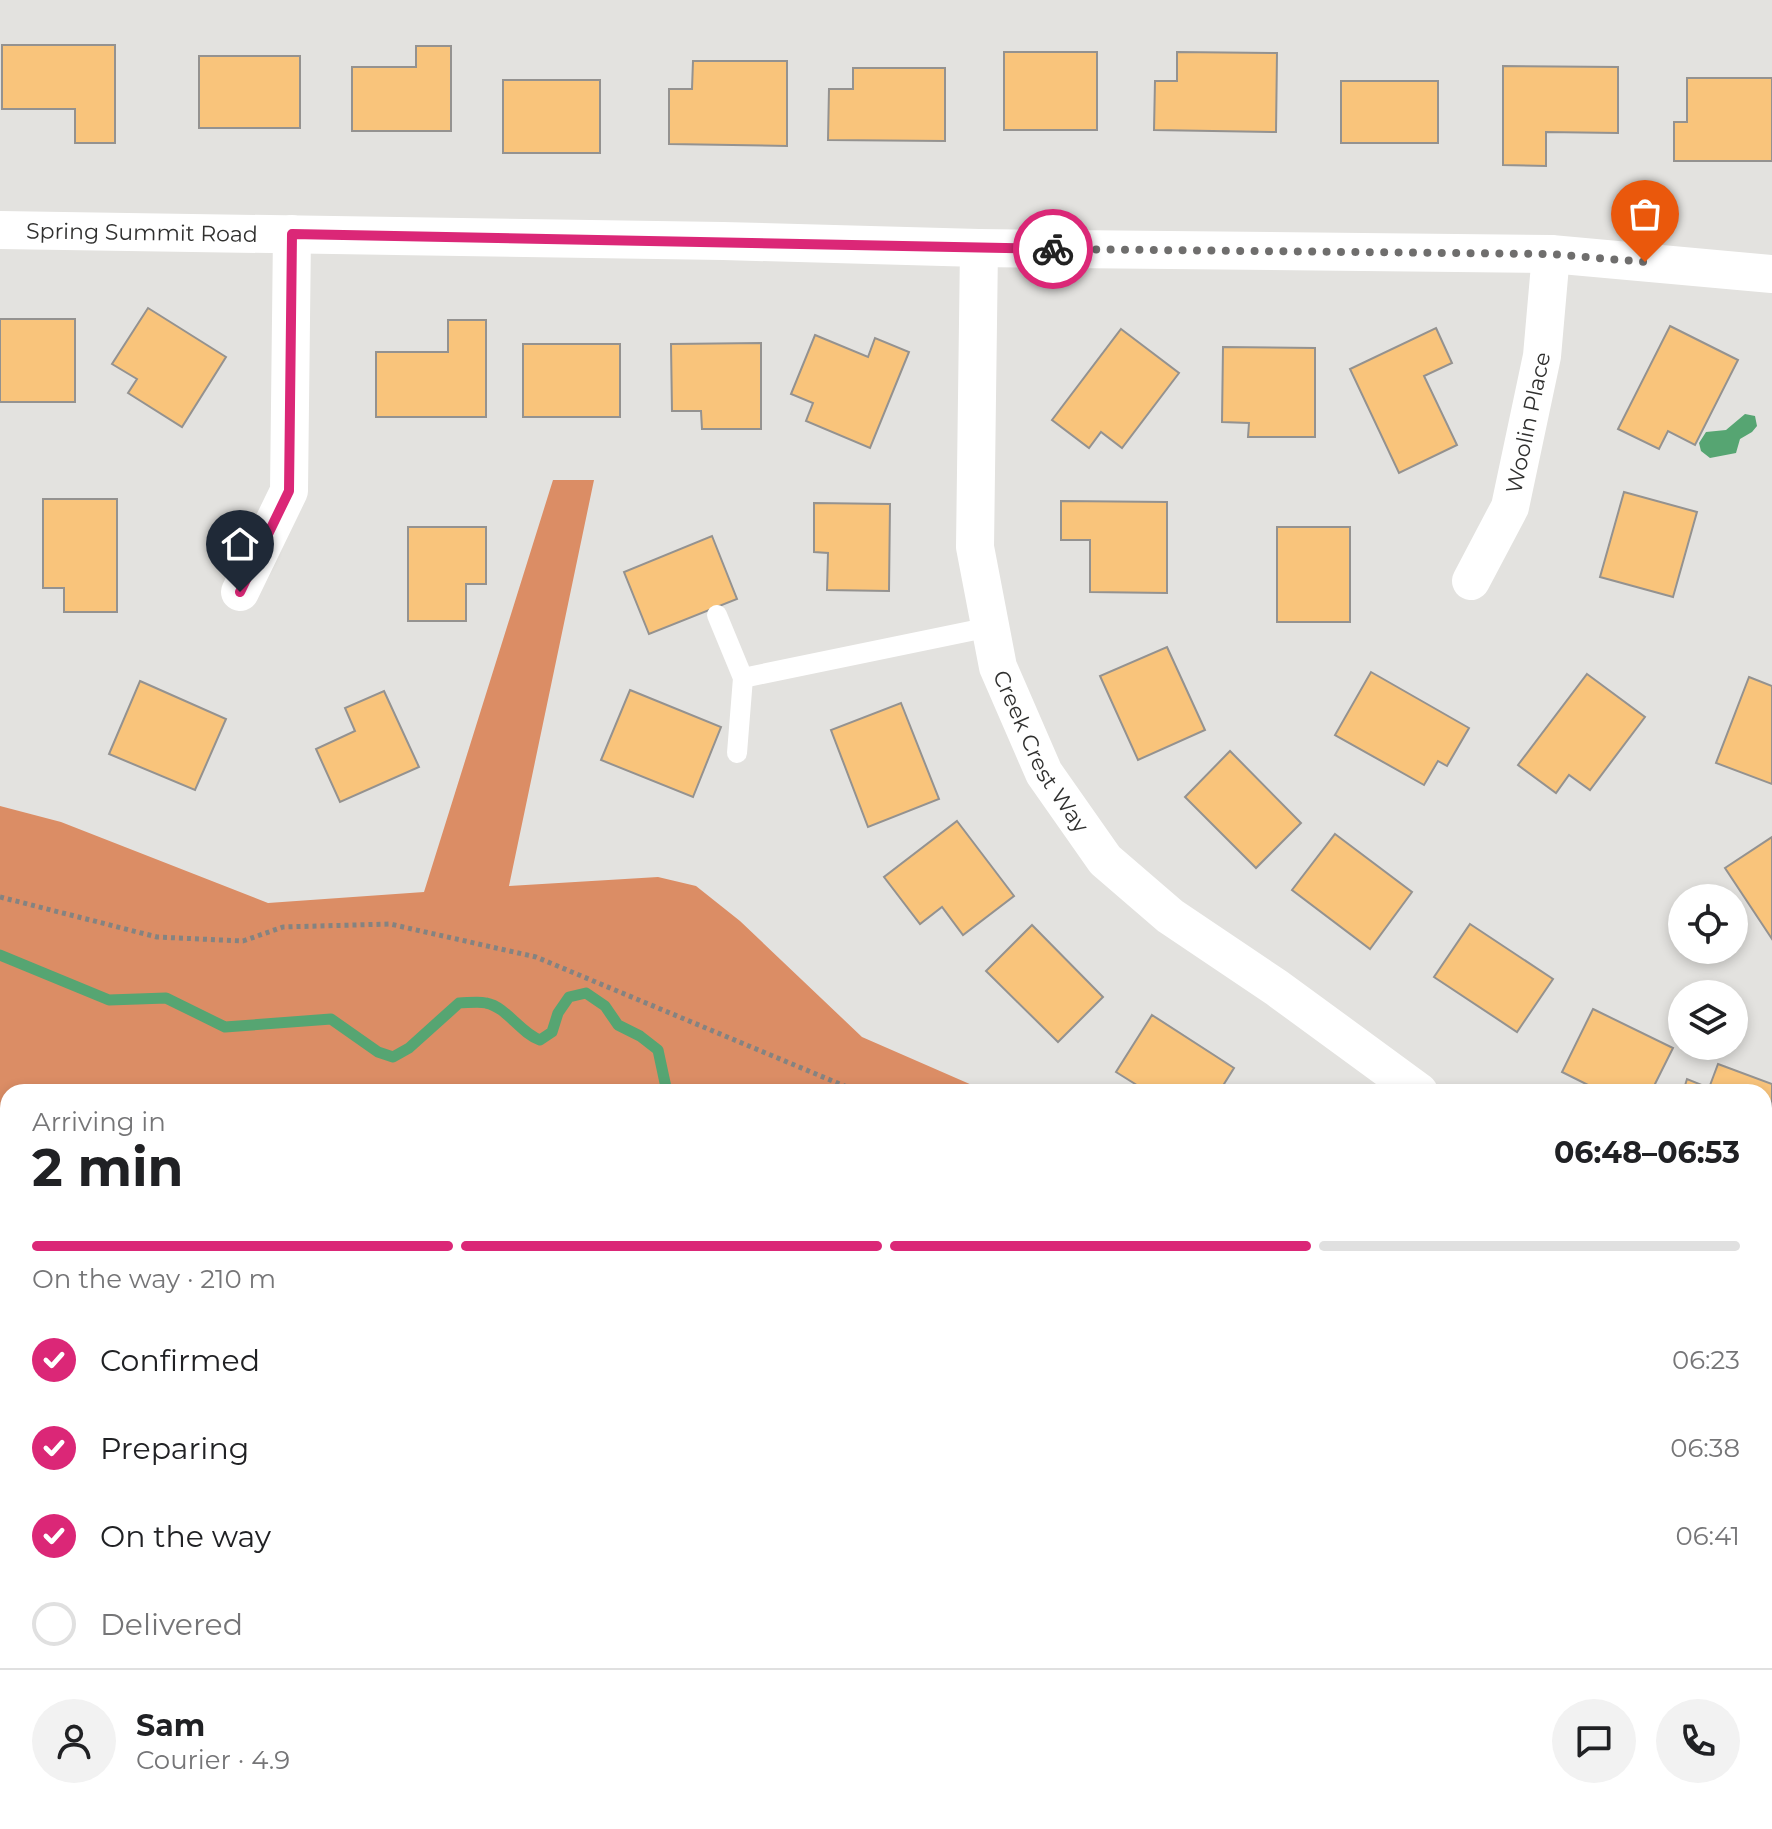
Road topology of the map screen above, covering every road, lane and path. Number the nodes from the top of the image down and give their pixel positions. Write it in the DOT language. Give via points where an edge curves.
graph roads {
  1 [pos="0,230"];
  2 [pos="292,234"];
  3 [pos="979,248"];
  4 [pos="1551,254"];
  5 [pos="1772,274"];
  6 [pos="1471,581"];
  7 [pos="240,592"];
  8 [pos="717,615"];
  9 [pos="990,627"];
  10 [pos="743,678"];
  11 [pos="737,753"];
  12 [pos="0,897"];
  13 [pos="840,1084"];
  14 [pos="1408,1084"];
  1 -- 2 [label="street, Spring Summit Road"];
  2 -- 3 [label="street, Spring Summit Road"];
  2 -- 7 [label="street" via="289,491"];
  3 -- 4 [label="street, Spring Summit Road"];
  3 -- 9 [label="street, Creek Crest Way" via="975,547"];
  4 -- 5 [label="street, Spring Summit Road"];
  4 -- 6 [label="street, Woolin Place" via="1542,356 1510,507"];
  8 -- 10 [label="lane"];
  9 -- 10 [label="lane"];
  9 -- 14 [label="street, Creek Crest Way" via="998,667 1044,773 1105,860 1170,916"];
  10 -- 11 [label="lane"];
  12 -- 13 [label="path" via="157,937 243,941 283,927 390,924 536,957"];
}
